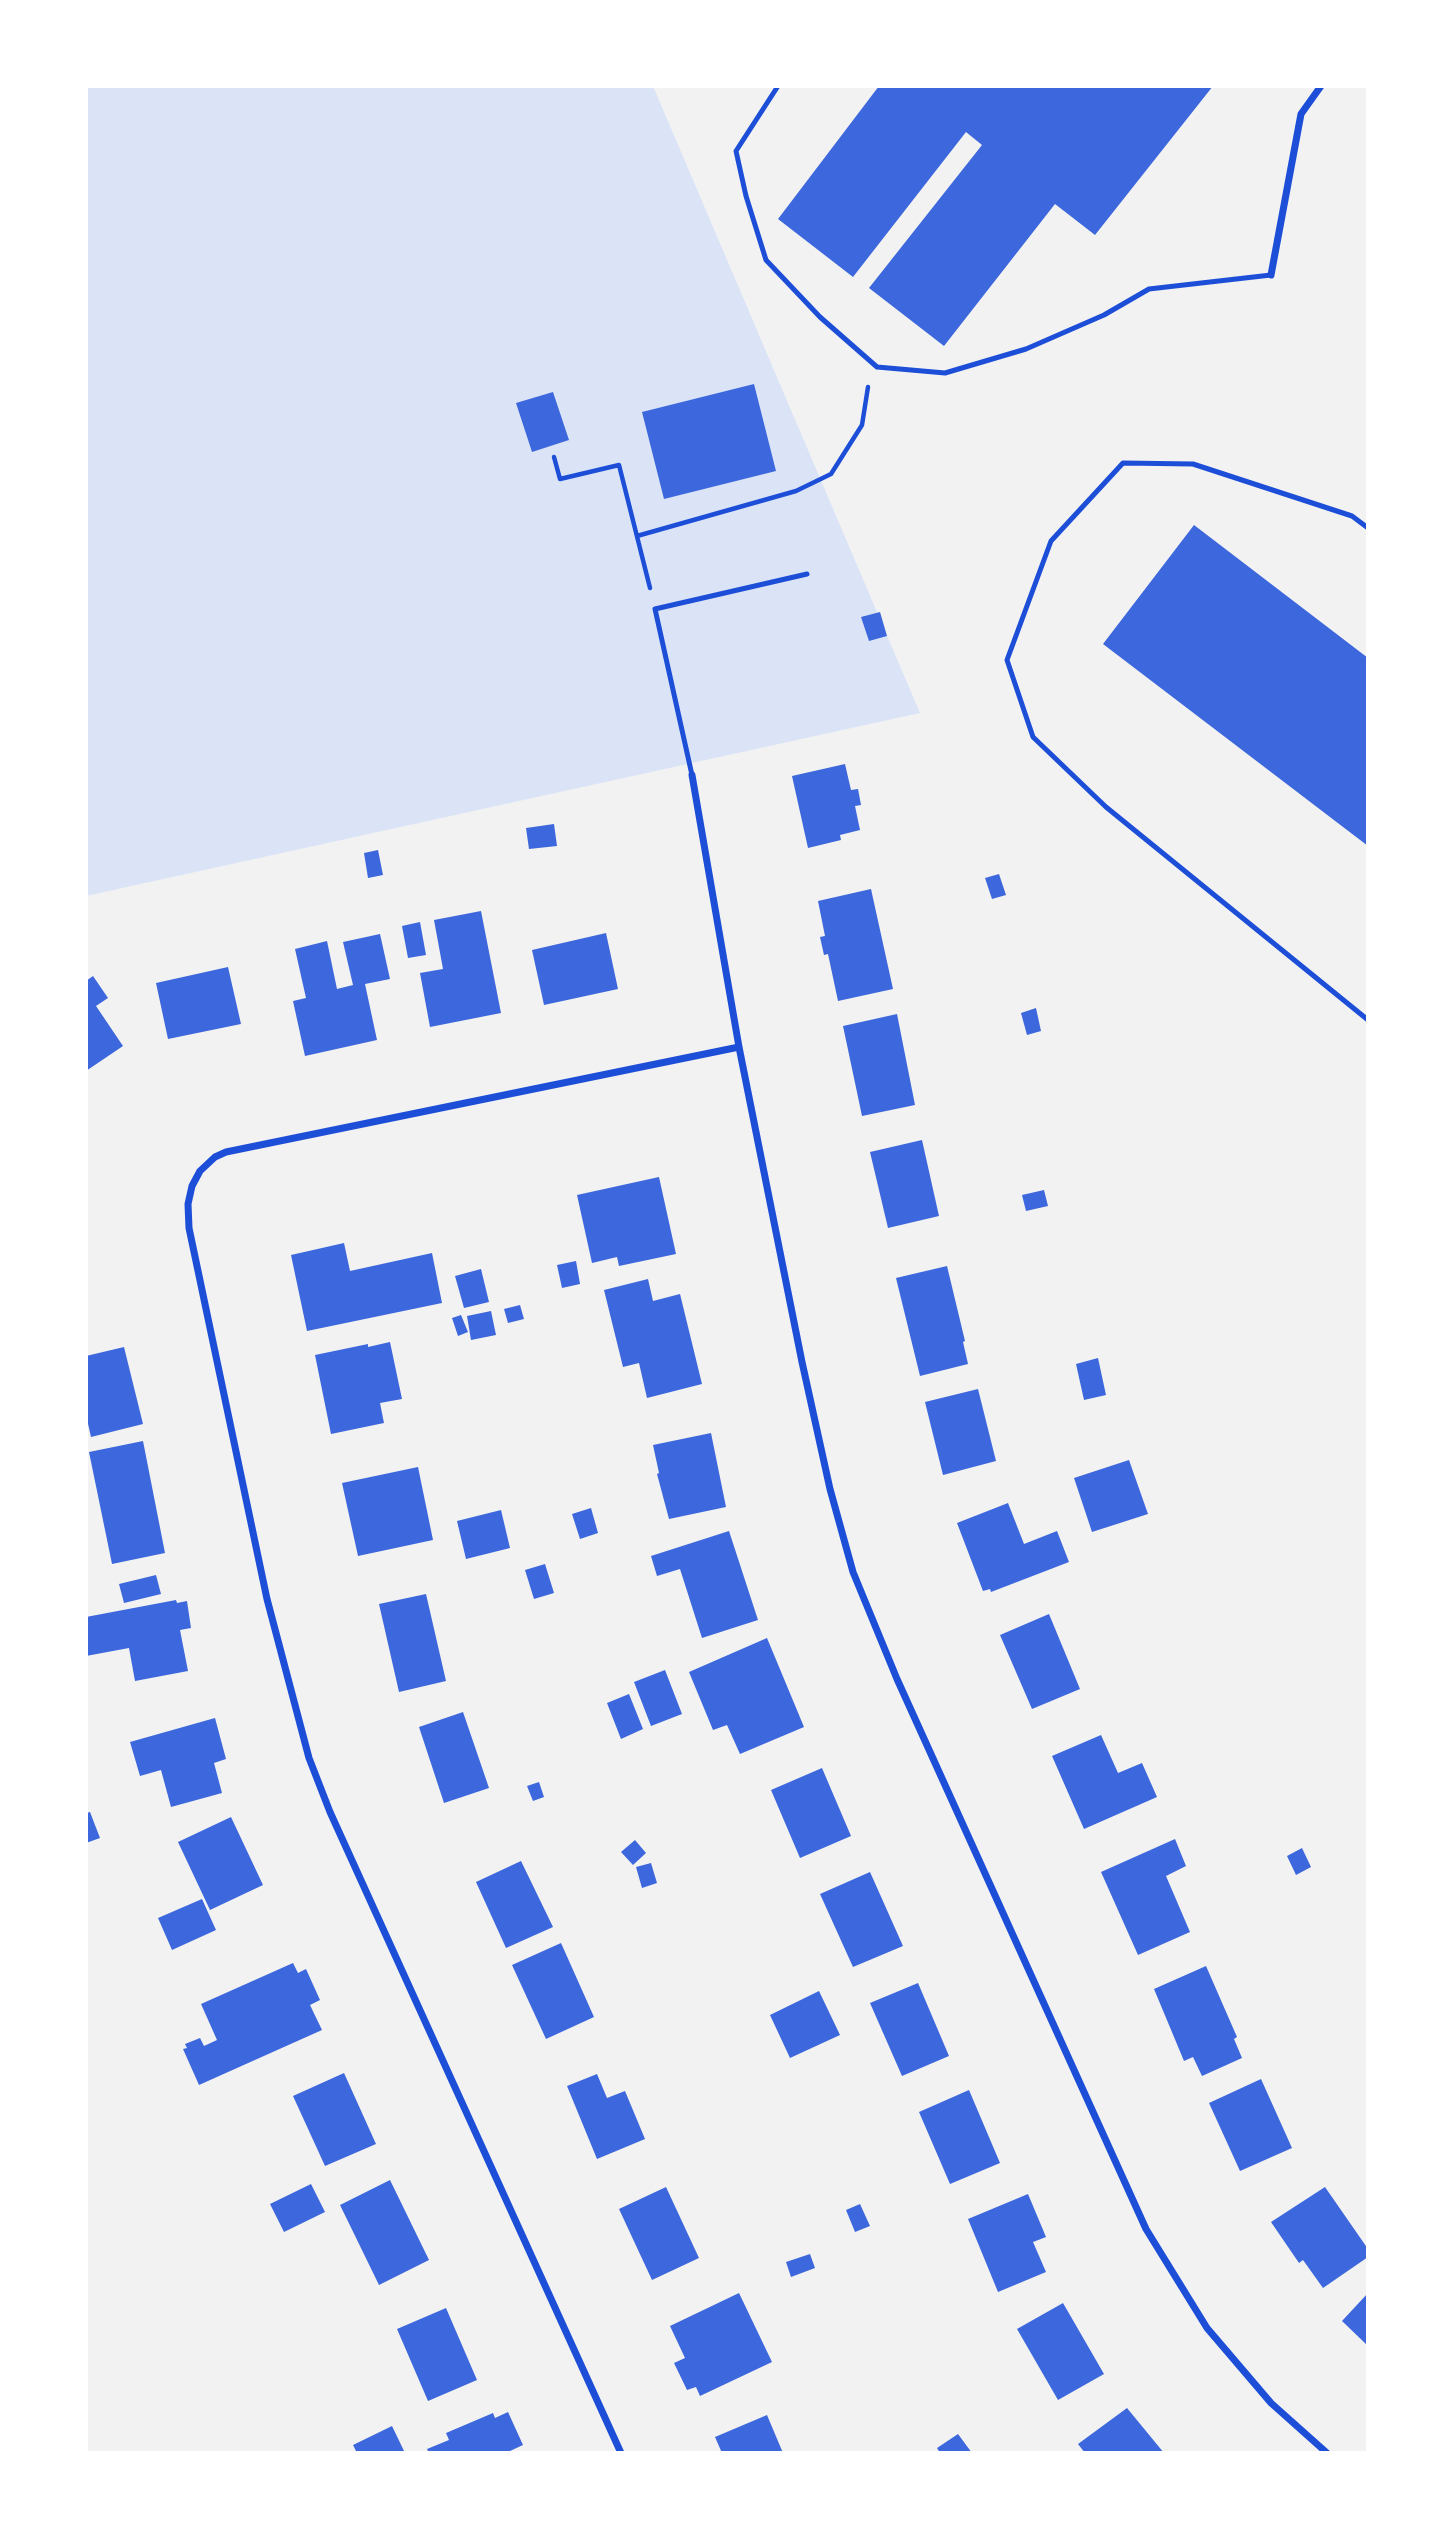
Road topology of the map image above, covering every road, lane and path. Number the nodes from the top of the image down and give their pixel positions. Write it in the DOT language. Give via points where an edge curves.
graph roads {
  1 [pos="778,86"];
  2 [pos="1321,86"];
  3 [pos="1271,275"];
  4 [pos="877,367"];
  5 [pos="554,457"];
  6 [pos="1368,528"];
  7 [pos="637,536"];
  8 [pos="807,574"];
  9 [pos="655,609"];
  10 [pos="692,775"];
  11 [pos="1368,1020"];
  12 [pos="739,1047"];
  13 [pos="621,2453"];
  14 [pos="1327,2453"];
  1 -- 4 [label="lane" via="736,151 766,260 820,317"];
  2 -- 3 [label="street" via="1301,114"];
  3 -- 4 [label="lane" via="1149,289 1104,315 1026,349 945,373"];
  4 -- 7 [label="path" via="868,386 862,425 831,474 796,491"];
  5 -- 7 [label="path" via="560,480 619,465"];
  6 -- 11 [label="lane" via="1352,516 1193,464 1123,463 1051,541 1007,660 1033,737 1106,807"];
  7 -- 9 [label="path"];
  8 -- 9 [label="lane"];
  9 -- 10 [label="lane"];
  10 -- 12 [label="street"];
  12 -- 13 [label="street" via="226,1152 200,1171 188,1204 189,1228 267,1599 309,1758 335,1825"];
  12 -- 14 [label="street" via="831,1489 853,1573 897,1679 1146,2229 1206,2328 1271,2403"];
}
